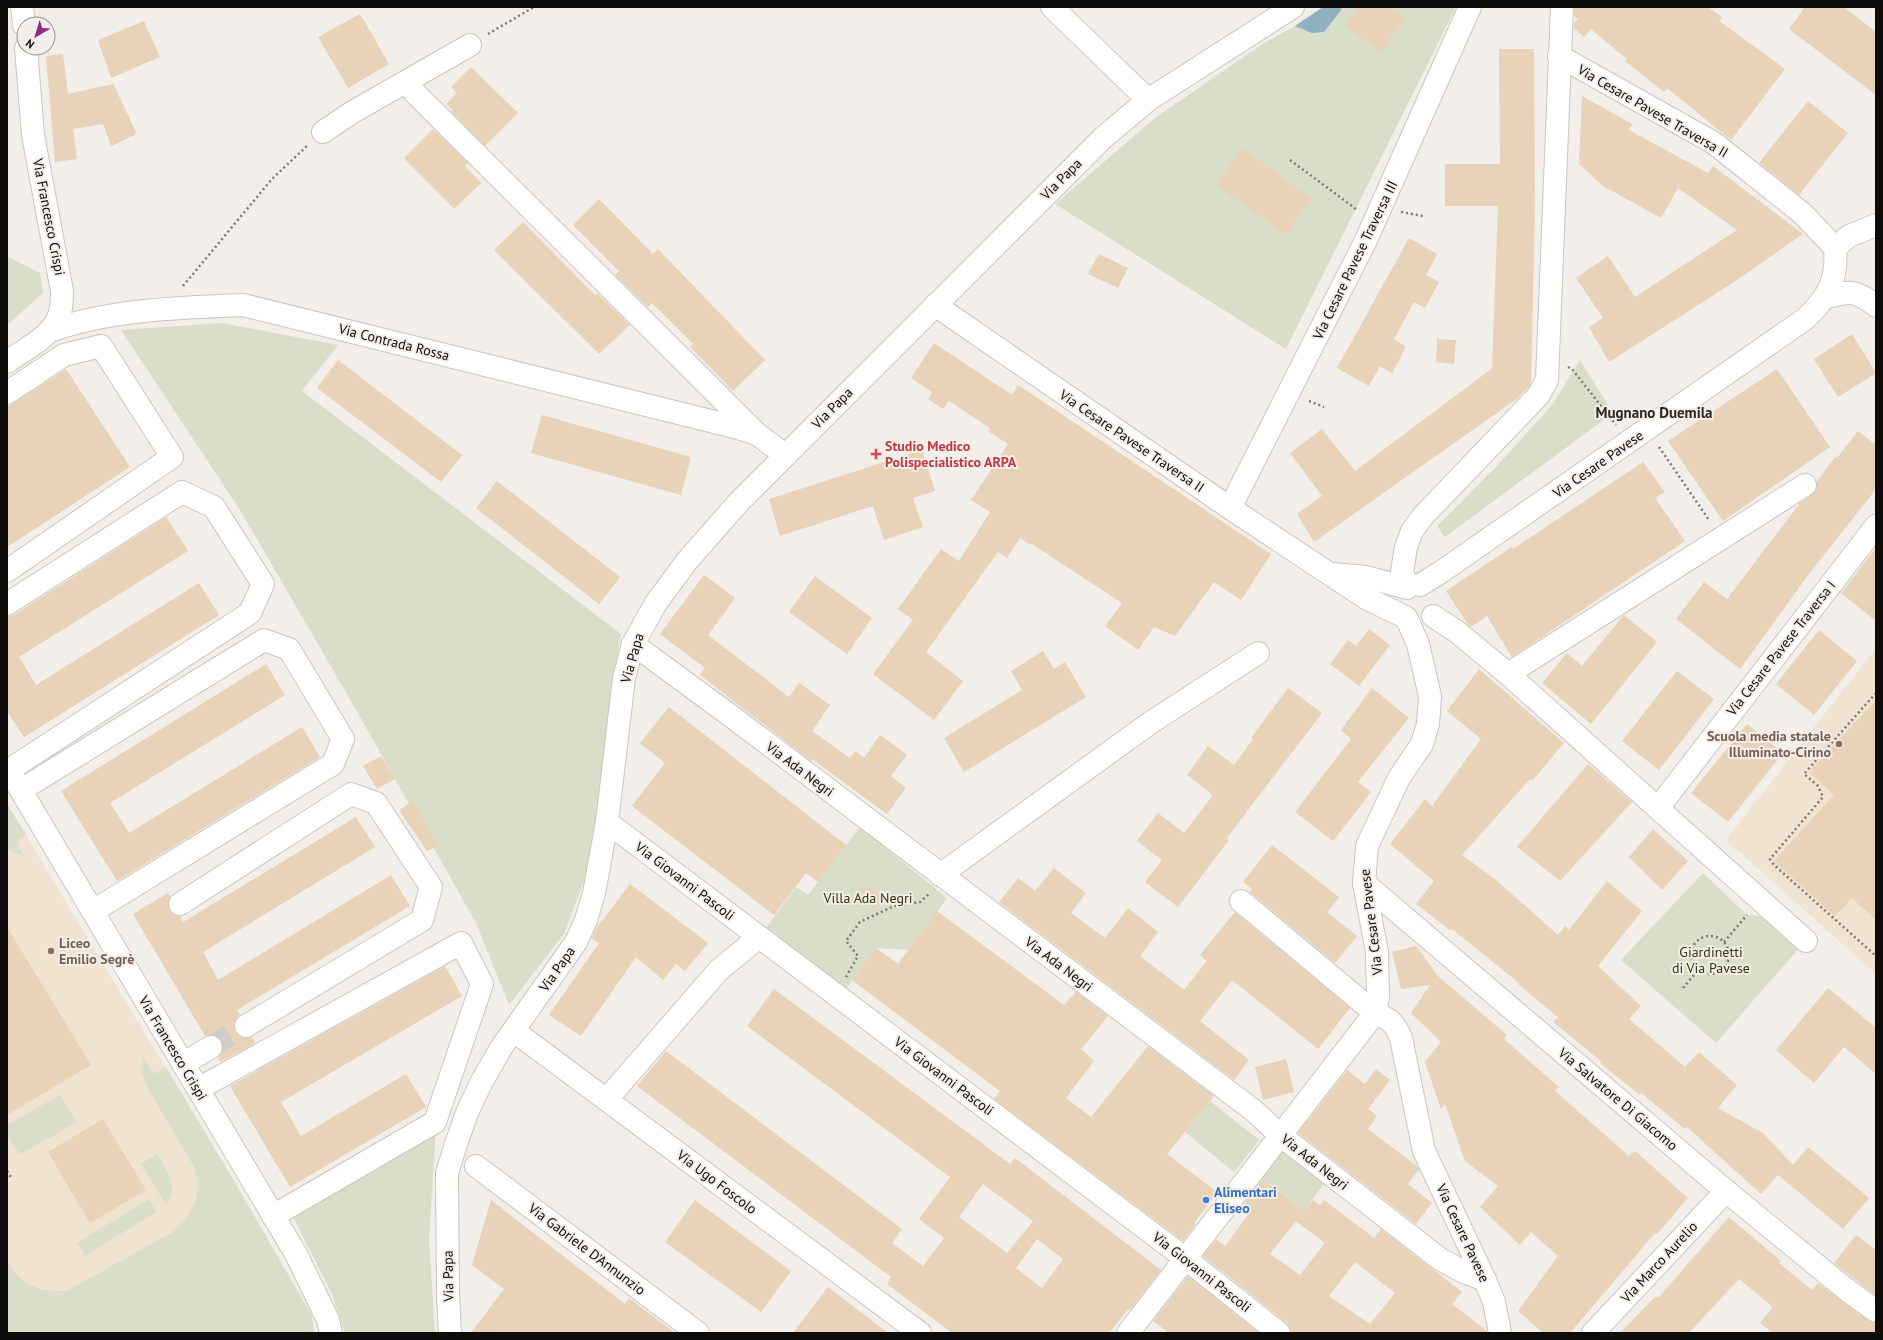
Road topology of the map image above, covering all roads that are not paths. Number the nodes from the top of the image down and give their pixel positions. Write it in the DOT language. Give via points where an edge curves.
graph roads {
  1 [pos="1052,7"];
  2 [pos="1293,7"];
  3 [pos="1470,7"];
  4 [pos="1562,7"];
  5 [pos="470,45"];
  6 [pos="27,56"];
  7 [pos="1559,56"];
  8 [pos="414,92"];
  9 [pos="1148,100"];
  10 [pos="323,132"];
  11 [pos="1876,225"];
  12 [pos="1835,248"];
  13 [pos="1824,298"];
  14 [pos="935,305"];
  15 [pos="1876,306"];
  16 [pos="50,331"];
  17 [pos="7,362"];
  18 [pos="7,393"];
  19 [pos="736,427"];
  20 [pos="757,434"];
  21 [pos="785,455"];
  22 [pos="1805,485"];
  23 [pos="1230,508"];
  24 [pos="1876,526"];
  25 [pos="7,571"];
  26 [pos="1332,573"];
  27 [pos="1412,587"];
  28 [pos="7,604"];
  29 [pos="1433,616"];
  30 [pos="1406,618"];
  31 [pos="633,644"];
  32 [pos="1258,654"];
  33 [pos="1508,674"];
  34 [pos="8,768"];
  35 [pos="21,790"];
  36 [pos="1658,808"];
  37 [pos="606,822"];
  38 [pos="940,875"];
  39 [pos="1364,883"];
  40 [pos="1241,901"];
  41 [pos="180,904"];
  42 [pos="93,911"];
  43 [pos="759,937"];
  44 [pos="1806,941"];
  45 [pos="1375,1013"];
  46 [pos="246,1026"];
  47 [pos="514,1031"];
  48 [pos="211,1047"];
  49 [pos="183,1064"];
  50 [pos="198,1089"];
  51 [pos="607,1099"];
  52 [pos="1280,1134"];
  53 [pos="476,1166"];
  54 [pos="1726,1190"];
  55 [pos="273,1216"];
  56 [pos="1186,1259"];
  57 [pos="1485,1280"];
  58 [pos="1876,1311"];
  59 [pos="330,1333"];
  60 [pos="450,1333"];
  61 [pos="698,1333"];
  62 [pos="920,1333"];
  63 [pos="1128,1333"];
  64 [pos="1279,1333"];
  65 [pos="1500,1333"];
  66 [pos="1593,1333"];
  1 -- 9 [label="street"];
  2 -- 9 [label="street, Via Papa"];
  3 -- 23 [label="street, Via Cesare Pavese Traversa III" via="1374,223"];
  4 -- 7 [label="street"];
  5 -- 10 [label="street" via="350,113"];
  6 -- 16 [label="street, Via Francesco Crispi" via="33,135 62,291 61,312"];
  7 -- 12 [label="street, Via Cesare Pavese Traversa II" via="1714,143 1802,214"];
  7 -- 27 [label="street" via="1547,380 1538,396 1423,516 1412,532 1406,547 1402,572"];
  8 -- 20 [label="street, Via Contrada Rossa"];
  9 -- 14 [label="street, Via Papa" via="1104,137"];
  11 -- 12 [label="street" via="1849,236"];
  12 -- 13 [label="street, Via Cesare Pavese" via="1834,280"];
  13 -- 15 [label="street" via="1854,292"];
  13 -- 27 [label="street, Via Cesare Pavese" via="1805,319 1629,443 1441,572"];
  14 -- 21 [label="street, Via Papa"];
  14 -- 23 [label="street, Via Cesare Pavese Traversa II"];
  16 -- 17 [label="street, Via Francesco Crispi"];
  16 -- 19 [label="street, Via Contrada Rossa" via="87,320 164,309 243,305"];
  18 -- 25 [label="street" via="64,355 101,346 172,457"];
  19 -- 20 [label="street, Via Contrada Rossa"];
  19 -- 21 [label="street" via="758,450 768,454"];
  20 -- 21 [label="street, Via Contrada Rossa"];
  21 -- 31 [label="street, Via Papa" via="687,561 656,603"];
  22 -- 33 [label="street"];
  23 -- 26 [label="street, Via Cesare Pavese Traversa II"];
  24 -- 36 [label="street, Via Cesare Pavese Traversa I"];
  26 -- 27 [label="street, Via Cesare Pavese Traversa II"];
  26 -- 30 [label="street, Via Cesare Pavese Traversa II" via="1366,598"];
  27 -- 29 [label="street" via="1426,586 1435,593 1438,605"];
  27 -- 30 [label="street" via="1403,592 1399,602"];
  28 -- 34 [label="street" via="182,492 214,506 263,584 250,613"];
  29 -- 30 [label="street" via="1418,623"];
  29 -- 33 [label="street" via="1468,640"];
  30 -- 39 [label="street, Via Cesare Pavese" via="1418,644 1430,696 1428,724 1422,744 1399,778 1370,839 1364,860"];
  31 -- 37 [label="street, Via Papa" via="624,678"];
  31 -- 38 [label="street, Via Ada Negri"];
  32 -- 38 [label="street" via="1150,723"];
  33 -- 36 [label="street"];
  34 -- 35 [label="street, Via Francesco Crispi"];
  35 -- 42 [label="street, Via Francesco Crispi"];
  35 -- 42 [label="street" via="264,640 289,649 343,739 333,764"];
  36 -- 44 [label="street"];
  37 -- 43 [label="street, Via Giovanni Pascoli"];
  37 -- 47 [label="street, Via Papa" via="594,893 586,920 576,942"];
  38 -- 52 [label="street, Via Ada Negri" via="1253,1110"];
  39 -- 45 [label="street, Via Cesare Pavese" via="1377,952 1378,997"];
  39 -- 54 [label="street, Via Salvatore Di Giacomo"];
  40 -- 45 [label="street"];
  41 -- 46 [label="street" via="351,794 376,803 432,887 422,920"];
  42 -- 49 [label="street, Via Francesco Crispi"];
  43 -- 51 [label="street" via="718,970"];
  43 -- 56 [label="street, Via Giovanni Pascoli"];
  45 -- 52 [label="street"];
  45 -- 57 [label="street, Via Cesare Pavese" via="1390,1020 1401,1038 1424,1151"];
  47 -- 51 [label="street, Via Ugo Foscolo"];
  47 -- 60 [label="street, Via Papa" via="501,1048 478,1089 447,1172"];
  48 -- 49 [label="street"];
  49 -- 50 [label="street, Via Francesco Crispi"];
  50 -- 55 [label="street, Via Francesco Crispi"];
  50 -- 55 [label="street" via="462,943 482,984 435,1122"];
  51 -- 62 [label="street, Via Ugo Foscolo"];
  52 -- 56 [label="street"];
  52 -- 57 [label="street, Via Ada Negri" via="1440,1259"];
  53 -- 61 [label="street, Via Gabriele D'Annunzio"];
  54 -- 58 [label="street, Via Salvatore Di Giacomo" via="1846,1290"];
  54 -- 66 [label="street, Via Marco Aurelio"];
  55 -- 59 [label="street, Via Francesco Crispi" via="296,1254 328,1320"];
  56 -- 63 [label="street"];
  56 -- 64 [label="street, Via Giovanni Pascoli"];
  57 -- 65 [label="street, Via Cesare Pavese" via="1494,1302"];
}
